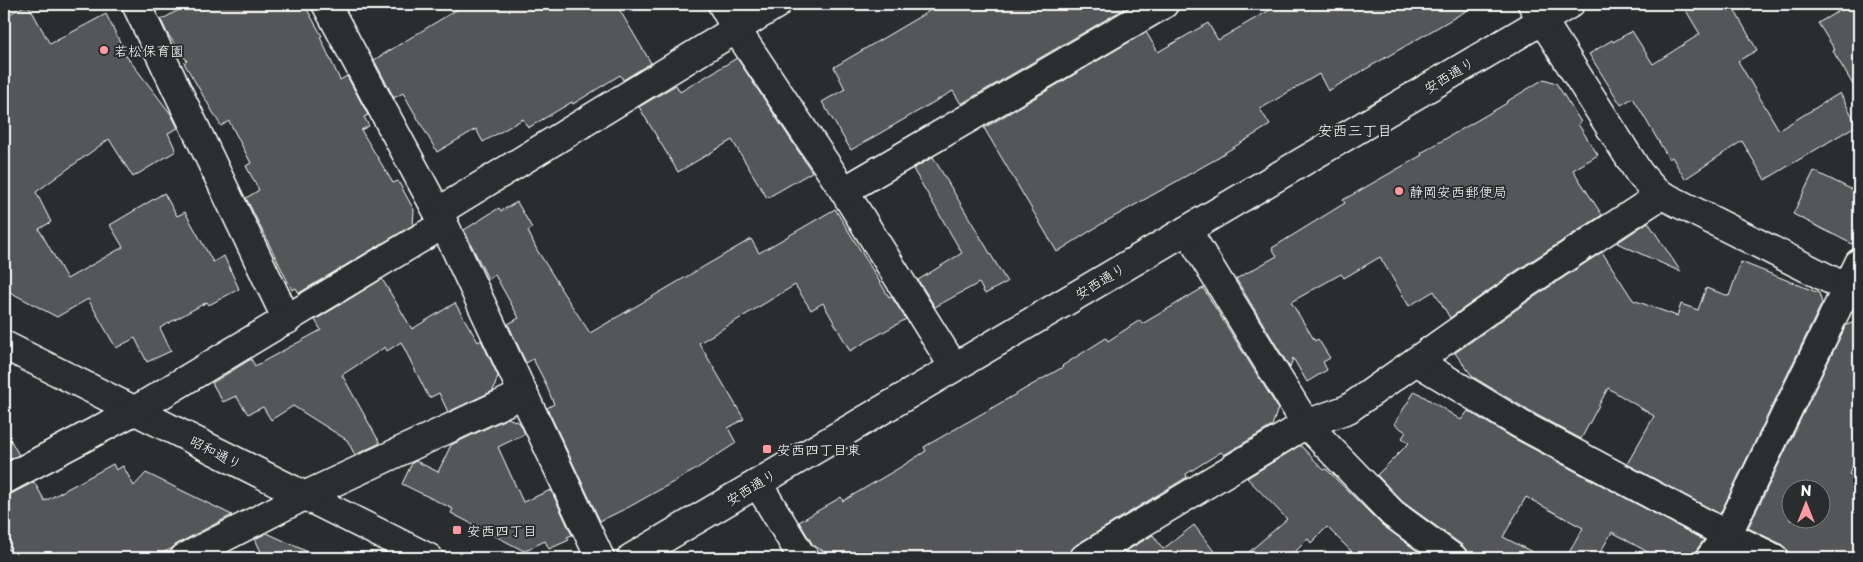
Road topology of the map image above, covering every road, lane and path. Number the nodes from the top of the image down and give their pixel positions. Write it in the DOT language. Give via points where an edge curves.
graph roads {
  1 [pos="136,4"];
  2 [pos="326,4"];
  3 [pos="722,4"];
  4 [pos="777,4"];
  5 [pos="1164,4"];
  6 [pos="1570,4"];
  7 [pos="1538,12"];
  8 [pos="736,29"];
  9 [pos="844,192"];
  10 [pos="1661,195"];
  11 [pos="441,218"];
  12 [pos="1187,230"];
  13 [pos="1859,263"];
  14 [pos="1853,291"];
  15 [pos="287,320"];
  16 [pos="4,345"];
  17 [pos="1416,361"];
  18 [pos="954,368"];
  19 [pos="523,394"];
  20 [pos="134,411"];
  21 [pos="1306,424"];
  22 [pos="4,480"];
  23 [pos="758,484"];
  24 [pos="304,496"];
  25 [pos="1727,535"];
  26 [pos="184,558"];
  27 [pos="429,558"];
  28 [pos="600,558"];
  29 [pos="631,558"];
  30 [pos="805,558"];
  31 [pos="1084,558"];
  32 [pos="1453,558"];
  33 [pos="1710,558"];
  34 [pos="1774,558"];
  1 -- 15 [label="street"];
  2 -- 11 [label="street"];
  3 -- 8 [label="street"];
  4 -- 8 [label="street"];
  5 -- 9 [label="street"];
  6 -- 7 [label="street, 安西通り"];
  7 -- 10 [label="street" via="1639,173"];
  7 -- 12 [label="street, 安西通り"];
  8 -- 9 [label="street"];
  8 -- 11 [label="street"];
  9 -- 18 [label="street"];
  10 -- 14 [label="street"];
  10 -- 17 [label="street" via="1525,284"];
  11 -- 15 [label="street"];
  11 -- 19 [label="street"];
  12 -- 18 [label="street, 安西通り"];
  12 -- 21 [label="street"];
  13 -- 14 [label="street"];
  14 -- 25 [label="street"];
  15 -- 20 [label="street"];
  16 -- 20 [label="street, 昭和通り"];
  17 -- 21 [label="street" via="1348,409"];
  17 -- 25 [label="street" via="1520,424"];
  18 -- 23 [label="street, 安西通り"];
  19 -- 24 [label="street"];
  19 -- 28 [label="street"];
  20 -- 22 [label="street"];
  20 -- 24 [label="street, 昭和通り"];
  21 -- 31 [label="street"];
  21 -- 32 [label="street" via="1393,514"];
  23 -- 29 [label="street, 安西通り"];
  23 -- 30 [label="street"];
  24 -- 26 [label="street"];
  24 -- 27 [label="street, 昭和通り"];
  25 -- 33 [label="street"];
  25 -- 34 [label="street"];
}
